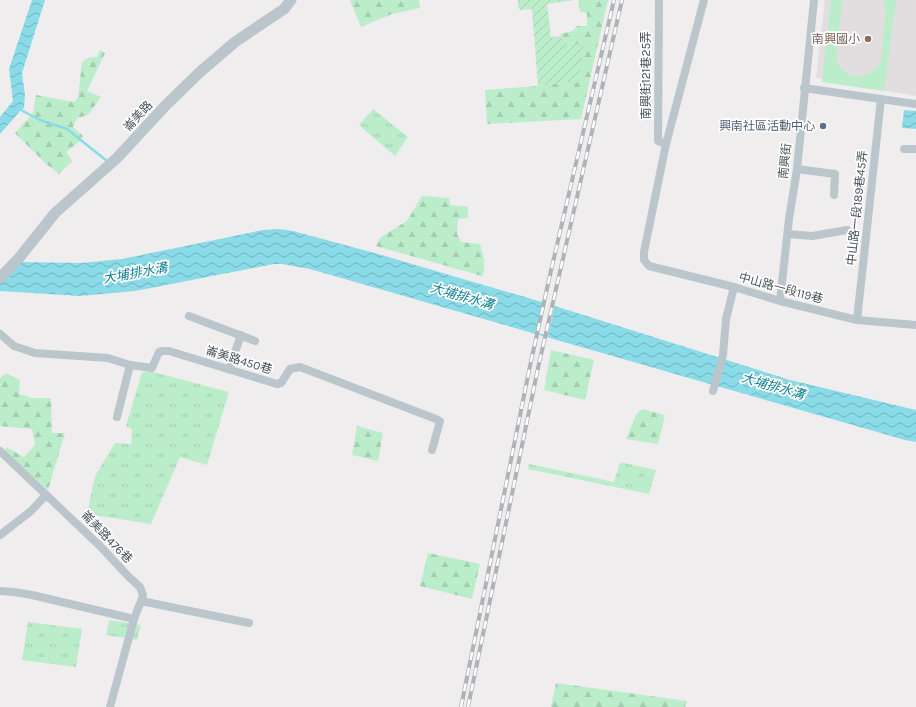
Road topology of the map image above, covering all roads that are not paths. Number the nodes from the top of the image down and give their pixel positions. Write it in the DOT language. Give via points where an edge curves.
graph roads {
  1 [pos="291,0"];
  2 [pos="659,0"];
  3 [pos="704,0"];
  4 [pos="814,0"];
  5 [pos="804,88"];
  6 [pos="881,99"];
  7 [pos="916,104"];
  8 [pos="666,144"];
  9 [pos="904,149"];
  10 [pos="916,149"];
  11 [pos="797,169"];
  12 [pos="834,195"];
  13 [pos="847,230"];
  14 [pos="788,234"];
  15 [pos="0,278"];
  16 [pos="734,287"];
  17 [pos="780,301"];
  18 [pos="189,316"];
  19 [pos="857,320"];
  20 [pos="916,325"];
  21 [pos="0,334"];
  22 [pos="241,335"];
  23 [pos="255,341"];
  24 [pos="130,365"];
  25 [pos="229,369"];
  26 [pos="713,389"];
  27 [pos="117,417"];
  28 [pos="432,450"];
  29 [pos="0,451"];
  30 [pos="46,495"];
  31 [pos="0,535"];
  32 [pos="0,591"];
  33 [pos="141,601"];
  34 [pos="134,619"];
  35 [pos="249,623"];
  36 [pos="110,707"];
  1 -- 15 [label="street, 崙美路" via="284,9 235,42 200,72 117,158 55,213"];
  2 -- 8 [label="street, 南興街121巷25弄" via="658,141"];
  3 -- 8 [label="street"];
  4 -- 5 [label="street, 南興街"];
  5 -- 6 [label="street"];
  5 -- 11 [label="street, 南興街"];
  6 -- 7 [label="street"];
  6 -- 19 [label="street, 中山路一段189巷45弄"];
  8 -- 16 [label="street, 中山路一段119巷" via="644,260 649,266"];
  9 -- 10 [label="street"];
  11 -- 12 [label="street" via="835,174"];
  11 -- 14 [label="street, 南興街"];
  13 -- 14 [label="street" via="812,236"];
  14 -- 17 [label="street, 南興街"];
  16 -- 17 [label="street, 中山路一段119巷"];
  16 -- 26 [label="street" via="726,318 723,355"];
  17 -- 19 [label="street, 中山路一段119巷"];
  18 -- 22 [label="street"];
  19 -- 20 [label="street, 中山路一段119巷"];
  21 -- 24 [label="street, 崙美路450巷" via="14,346 35,353 108,358"];
  22 -- 23 [label="street"];
  22 -- 25 [label="street"];
  24 -- 25 [label="street, 崙美路450巷" via="152,368 160,352 169,351"];
  24 -- 27 [label="street"];
  25 -- 28 [label="street, 崙美路450巷" via="277,384 282,383 290,369 300,367 436,419 440,421"];
  29 -- 30 [label="street, 崙美路476巷"];
  30 -- 31 [label="street"];
  30 -- 33 [label="street, 崙美路476巷" via="102,547 140,587"];
  32 -- 34 [label="street" via="20,593"];
  33 -- 34 [label="street"];
  33 -- 35 [label="street"];
  34 -- 36 [label="street"];
}
